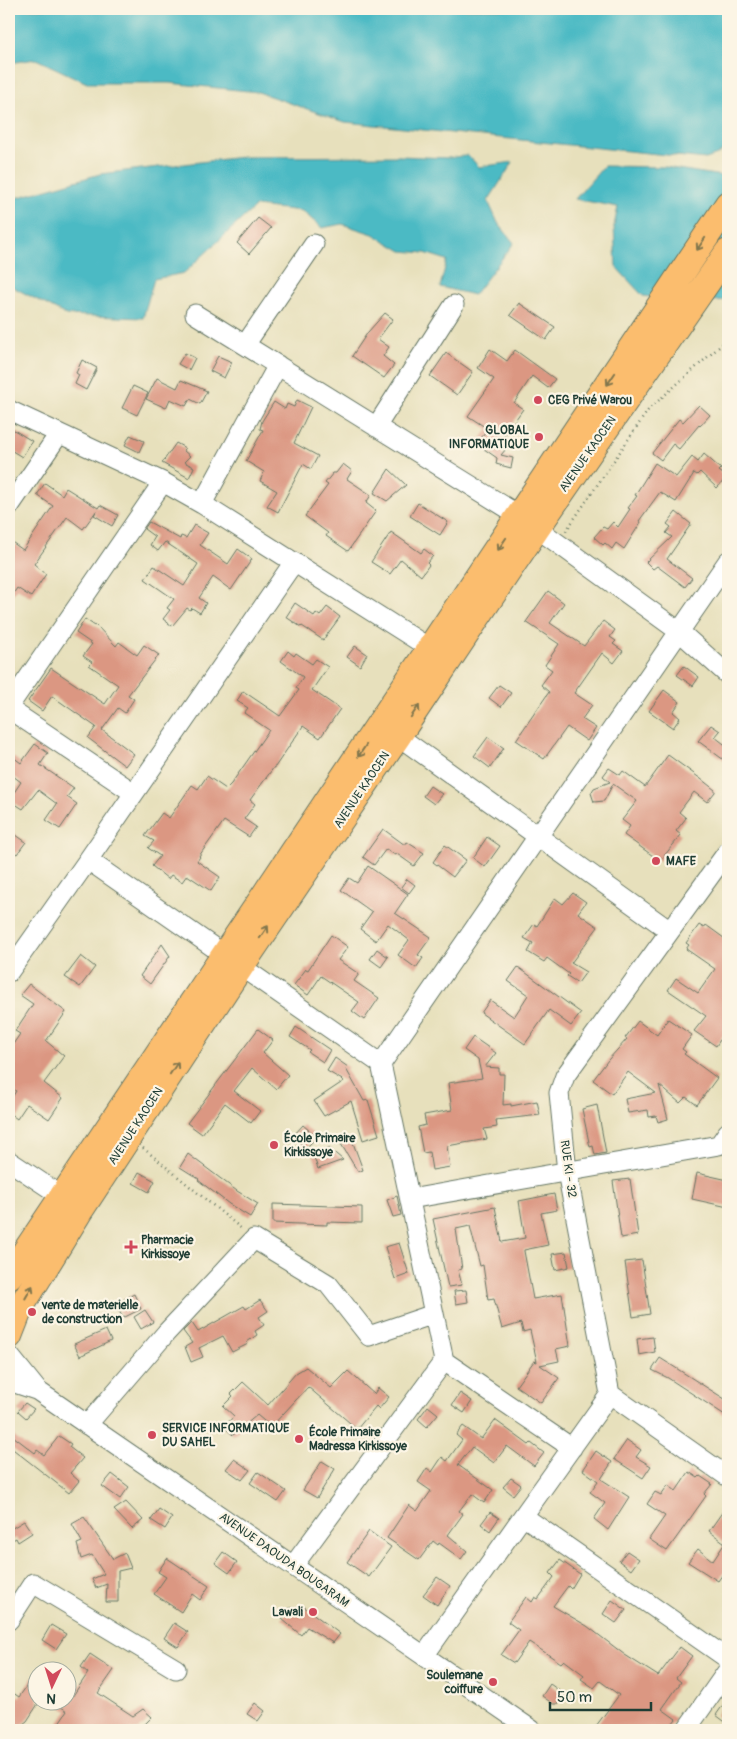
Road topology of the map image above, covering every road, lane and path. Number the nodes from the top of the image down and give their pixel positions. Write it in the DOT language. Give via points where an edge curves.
graph roads {
  1 [pos="728,204"];
  2 [pos="314,244"];
  3 [pos="728,252"];
  4 [pos="454,305"];
  5 [pos="195,314"];
  6 [pos="728,339"];
  7 [pos="245,345"];
  8 [pos="278,365"];
  9 [pos="9,410"];
  10 [pos="376,427"];
  11 [pos="59,434"];
  12 [pos="162,482"];
  13 [pos="202,504"];
  14 [pos="9,507"];
  15 [pos="538,529"];
  16 [pos="728,561"];
  17 [pos="294,562"];
  18 [pos="680,632"];
  19 [pos="431,649"];
  20 [pos="728,675"];
  21 [pos="9,708"];
  22 [pos="398,736"];
  23 [pos="134,793"];
  24 [pos="538,836"];
  25 [pos="728,851"];
  26 [pos="88,860"];
  27 [pos="670,931"];
  28 [pos="232,961"];
  29 [pos="9,972"];
  30 [pos="381,1064"];
  31 [pos="129,1136"];
  32 [pos="725,1143"];
  33 [pos="9,1161"];
  34 [pos="567,1172"];
  35 [pos="63,1197"];
  36 [pos="410,1199"];
  37 [pos="254,1239"];
  38 [pos="9,1276"];
  39 [pos="434,1314"];
  40 [pos="9,1336"];
  41 [pos="9,1355"];
  42 [pos="444,1361"];
  43 [pos="9,1381"];
  44 [pos="36,1390"];
  45 [pos="610,1394"];
  46 [pos="87,1425"];
  47 [pos="572,1448"];
  48 [pos="728,1477"];
  49 [pos="523,1516"];
  50 [pos="293,1566"];
  51 [pos="9,1620"];
  52 [pos="424,1656"];
  53 [pos="728,1659"];
  54 [pos="176,1668"];
  55 [pos="728,1670"];
  56 [pos="532,1730"];
  57 [pos="686,1730"];
  1 -- 15 [label="highway, AVENUE KAOCEN, one-way"];
  2 -- 7 [label="street"];
  3 -- 15 [label="highway, AVENUE KAOCEN"];
  4 -- 10 [label="street"];
  5 -- 7 [label="street"];
  6 -- 15 [label="path" via="649,409"];
  7 -- 8 [label="street"];
  8 -- 10 [label="street"];
  8 -- 13 [label="street"];
  9 -- 11 [label="street"];
  10 -- 15 [label="street"];
  11 -- 12 [label="street"];
  11 -- 14 [label="street"];
  12 -- 13 [label="street"];
  12 -- 21 [label="street"];
  13 -- 17 [label="street"];
  15 -- 18 [label="street"];
  15 -- 19 [label="highway, AVENUE KAOCEN, one-way"];
  22 -- 15 [label="highway, AVENUE KAOCEN, one-way"];
  16 -- 18 [label="street"];
  17 -- 19 [label="street"];
  17 -- 23 [label="street"];
  18 -- 20 [label="street"];
  18 -- 24 [label="street"];
  19 -- 28 [label="highway, AVENUE KAOCEN, one-way"];
  21 -- 23 [label="street"];
  22 -- 24 [label="street"];
  28 -- 22 [label="highway, AVENUE KAOCEN, one-way"];
  23 -- 26 [label="street"];
  24 -- 27 [label="street"];
  24 -- 30 [label="street"];
  25 -- 27 [label="street, RUE KI - 32"];
  26 -- 28 [label="street"];
  26 -- 29 [label="street"];
  27 -- 34 [label="street, RUE KI - 32" via="561,1085 559,1093"];
  28 -- 30 [label="street"];
  31 -- 28 [label="highway, AVENUE KAOCEN, one-way"];
  28 -- 35 [label="highway, AVENUE KAOCEN"];
  30 -- 36 [label="street"];
  31 -- 37 [label="path"];
  40 -- 31 [label="highway, AVENUE KAOCEN, one-way" via="37,1278"];
  32 -- 34 [label="street"];
  33 -- 35 [label="street"];
  34 -- 36 [label="street"];
  34 -- 45 [label="street, RUE KI - 32"];
  35 -- 38 [label="highway, AVENUE KAOCEN"];
  36 -- 39 [label="street"];
  37 -- 39 [label="street" via="328,1284 369,1336"];
  37 -- 46 [label="street" via="166,1333"];
  39 -- 42 [label="street"];
  41 -- 44 [label="street, AVENUE DAOUDA BOUGARAM"];
  42 -- 47 [label="street"];
  42 -- 50 [label="street"];
  43 -- 44 [label="street, AVENUE DAOUDA BOUGARAM"];
  44 -- 46 [label="street, AVENUE DAOUDA BOUGARAM"];
  45 -- 47 [label="street"];
  45 -- 48 [label="street"];
  46 -- 50 [label="street, AVENUE DAOUDA BOUGARAM"];
  47 -- 49 [label="street"];
  49 -- 52 [label="street"];
  49 -- 53 [label="street"];
  50 -- 52 [label="street, AVENUE DAOUDA BOUGARAM"];
  51 -- 54 [label="street" via="33,1583"];
  52 -- 56 [label="street, AVENUE DAOUDA BOUGARAM"];
  55 -- 57 [label="street"];
}
